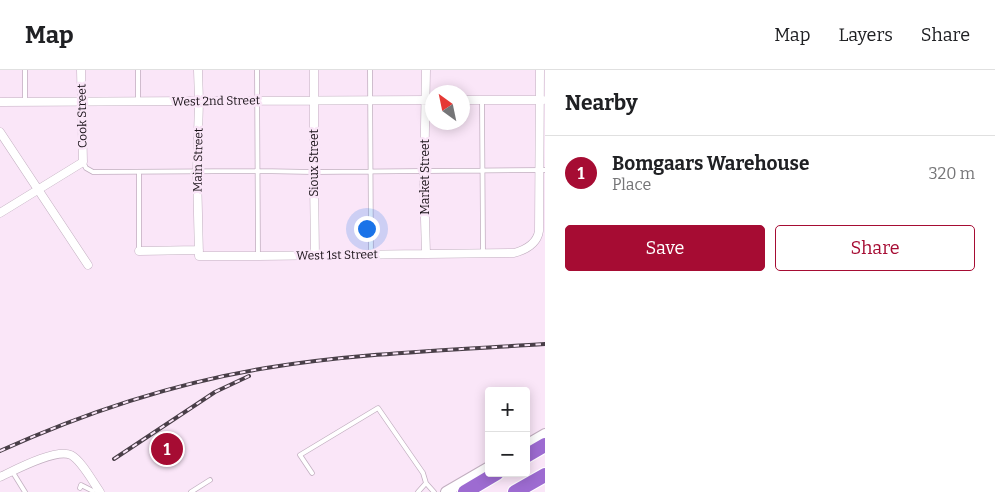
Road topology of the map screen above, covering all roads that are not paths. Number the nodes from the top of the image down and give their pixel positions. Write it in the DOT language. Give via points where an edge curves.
graph roads {
  1 [pos="25,70"];
  2 [pos="81,70"];
  3 [pos="138,70"];
  4 [pos="198,70"];
  5 [pos="257,70"];
  6 [pos="314,70"];
  7 [pos="370,70"];
  8 [pos="426,70"];
  9 [pos="540,70"];
  10 [pos="427,85"];
  11 [pos="258,100"];
  12 [pos="314,100"];
  13 [pos="470,100"];
  14 [pos="482,100"];
  15 [pos="542,100"];
  16 [pos="199,101"];
  17 [pos="370,101"];
  18 [pos="425,101"];
  19 [pos="0,102"];
  20 [pos="25,102"];
  21 [pos="81,102"];
  22 [pos="138,102"];
  23 [pos="427,130"];
  24 [pos="0,132"];
  25 [pos="83,162"];
  26 [pos="483,170"];
  27 [pos="542,170"];
  28 [pos="258,171"];
  29 [pos="371,171"];
  30 [pos="425,171"];
  31 [pos="139,172"];
  32 [pos="197,172"];
  33 [pos="314,172"];
  34 [pos="38,189"];
  35 [pos="0,213"];
  36 [pos="139,250"];
  37 [pos="199,250"];
  38 [pos="426,254"];
  39 [pos="483,254"];
  40 [pos="371,255"];
  41 [pos="258,256"];
  42 [pos="315,256"];
  43 [pos="88,265"];
  44 [pos="545,434"];
  45 [pos="530,443"];
  46 [pos="545,445"];
  47 [pos="545,451"];
  48 [pos="530,455"];
  49 [pos="530,457"];
  50 [pos="485,469"];
  51 [pos="12,471"];
  52 [pos="312,473"];
  53 [pos="545,475"];
  54 [pos="0,476"];
  55 [pos="490,477"];
  56 [pos="210,480"];
  57 [pos="426,483"];
  58 [pos="83,489"];
  59 [pos="95,490"];
  60 [pos="25,492"];
  61 [pos="191,492"];
  62 [pos="418,492"];
  63 [pos="434,492"];
  64 [pos="446,492"];
  65 [pos="465,492"];
  66 [pos="515,492"];
  1 -- 20 [label="lane"];
  2 -- 21 [label="street, Cook Street"];
  3 -- 22 [label="lane"];
  4 -- 16 [label="street, Main Street"];
  5 -- 11 [label="lane"];
  6 -- 12 [label="street, Sioux Street"];
  7 -- 17 [label="lane"];
  8 -- 10 [label="street, Market Street"];
  9 -- 15 [label="street"];
  11 -- 12 [label="street, West 2nd Street"];
  11 -- 16 [label="street, West 2nd Street"];
  11 -- 28 [label="lane"];
  12 -- 17 [label="street, West 2nd Street"];
  12 -- 33 [label="street, Sioux Street"];
  13 -- 14 [label="street"];
  14 -- 15 [label="street"];
  14 -- 26 [label="lane"];
  15 -- 27 [label="street"];
  16 -- 22 [label="street, West 2nd Street"];
  16 -- 32 [label="street, Main Street"];
  17 -- 18 [label="street, West 2nd Street"];
  17 -- 29 [label="lane"];
  19 -- 20 [label="street, West 2nd Street"];
  20 -- 21 [label="street, West 2nd Street"];
  21 -- 22 [label="street, West 2nd Street"];
  21 -- 25 [label="street, Cook Street"];
  23 -- 30 [label="street, Market Street"];
  24 -- 34 [label="street"];
  25 -- 31 [label="lane" via="93,172"];
  25 -- 34 [label="street"];
  26 -- 27 [label="lane"];
  26 -- 30 [label="lane"];
  26 -- 39 [label="lane"];
  27 -- 39 [label="street, West 1st Street" via="538,238 514,253"];
  28 -- 32 [label="lane"];
  28 -- 33 [label="lane"];
  28 -- 41 [label="lane"];
  29 -- 30 [label="lane"];
  29 -- 33 [label="lane"];
  29 -- 40 [label="lane"];
  30 -- 38 [label="street, Market Street"];
  31 -- 32 [label="lane"];
  31 -- 36 [label="lane"];
  32 -- 37 [label="street, Main Street"];
  33 -- 42 [label="street, Sioux Street"];
  34 -- 35 [label="street"];
  34 -- 43 [label="street"];
  36 -- 37 [label="street, West 1st Street"];
  37 -- 41 [label="street, West 1st Street" via="199,256"];
  38 -- 39 [label="street, West 1st Street"];
  38 -- 40 [label="street, West 1st Street"];
  40 -- 42 [label="street, West 1st Street"];
  41 -- 42 [label="street, West 1st Street"];
  44 -- 45 [label="street"];
  46 -- 48 [label="highway"];
  47 -- 49 [label="highway"];
  50 -- 64 [label="street"];
  51 -- 54 [label="street"];
  51 -- 59 [label="street" via="60,453 71,455 82,465"];
  51 -- 60 [label="lane"];
  52 -- 57 [label="lane" via="300,455 378,408 423,473"];
  53 -- 66 [label="highway"];
  55 -- 65 [label="highway"];
  56 -- 61 [label="lane"];
  57 -- 62 [label="lane"];
  57 -- 63 [label="lane"];
  58 -- 59 [label="lane"];
}
